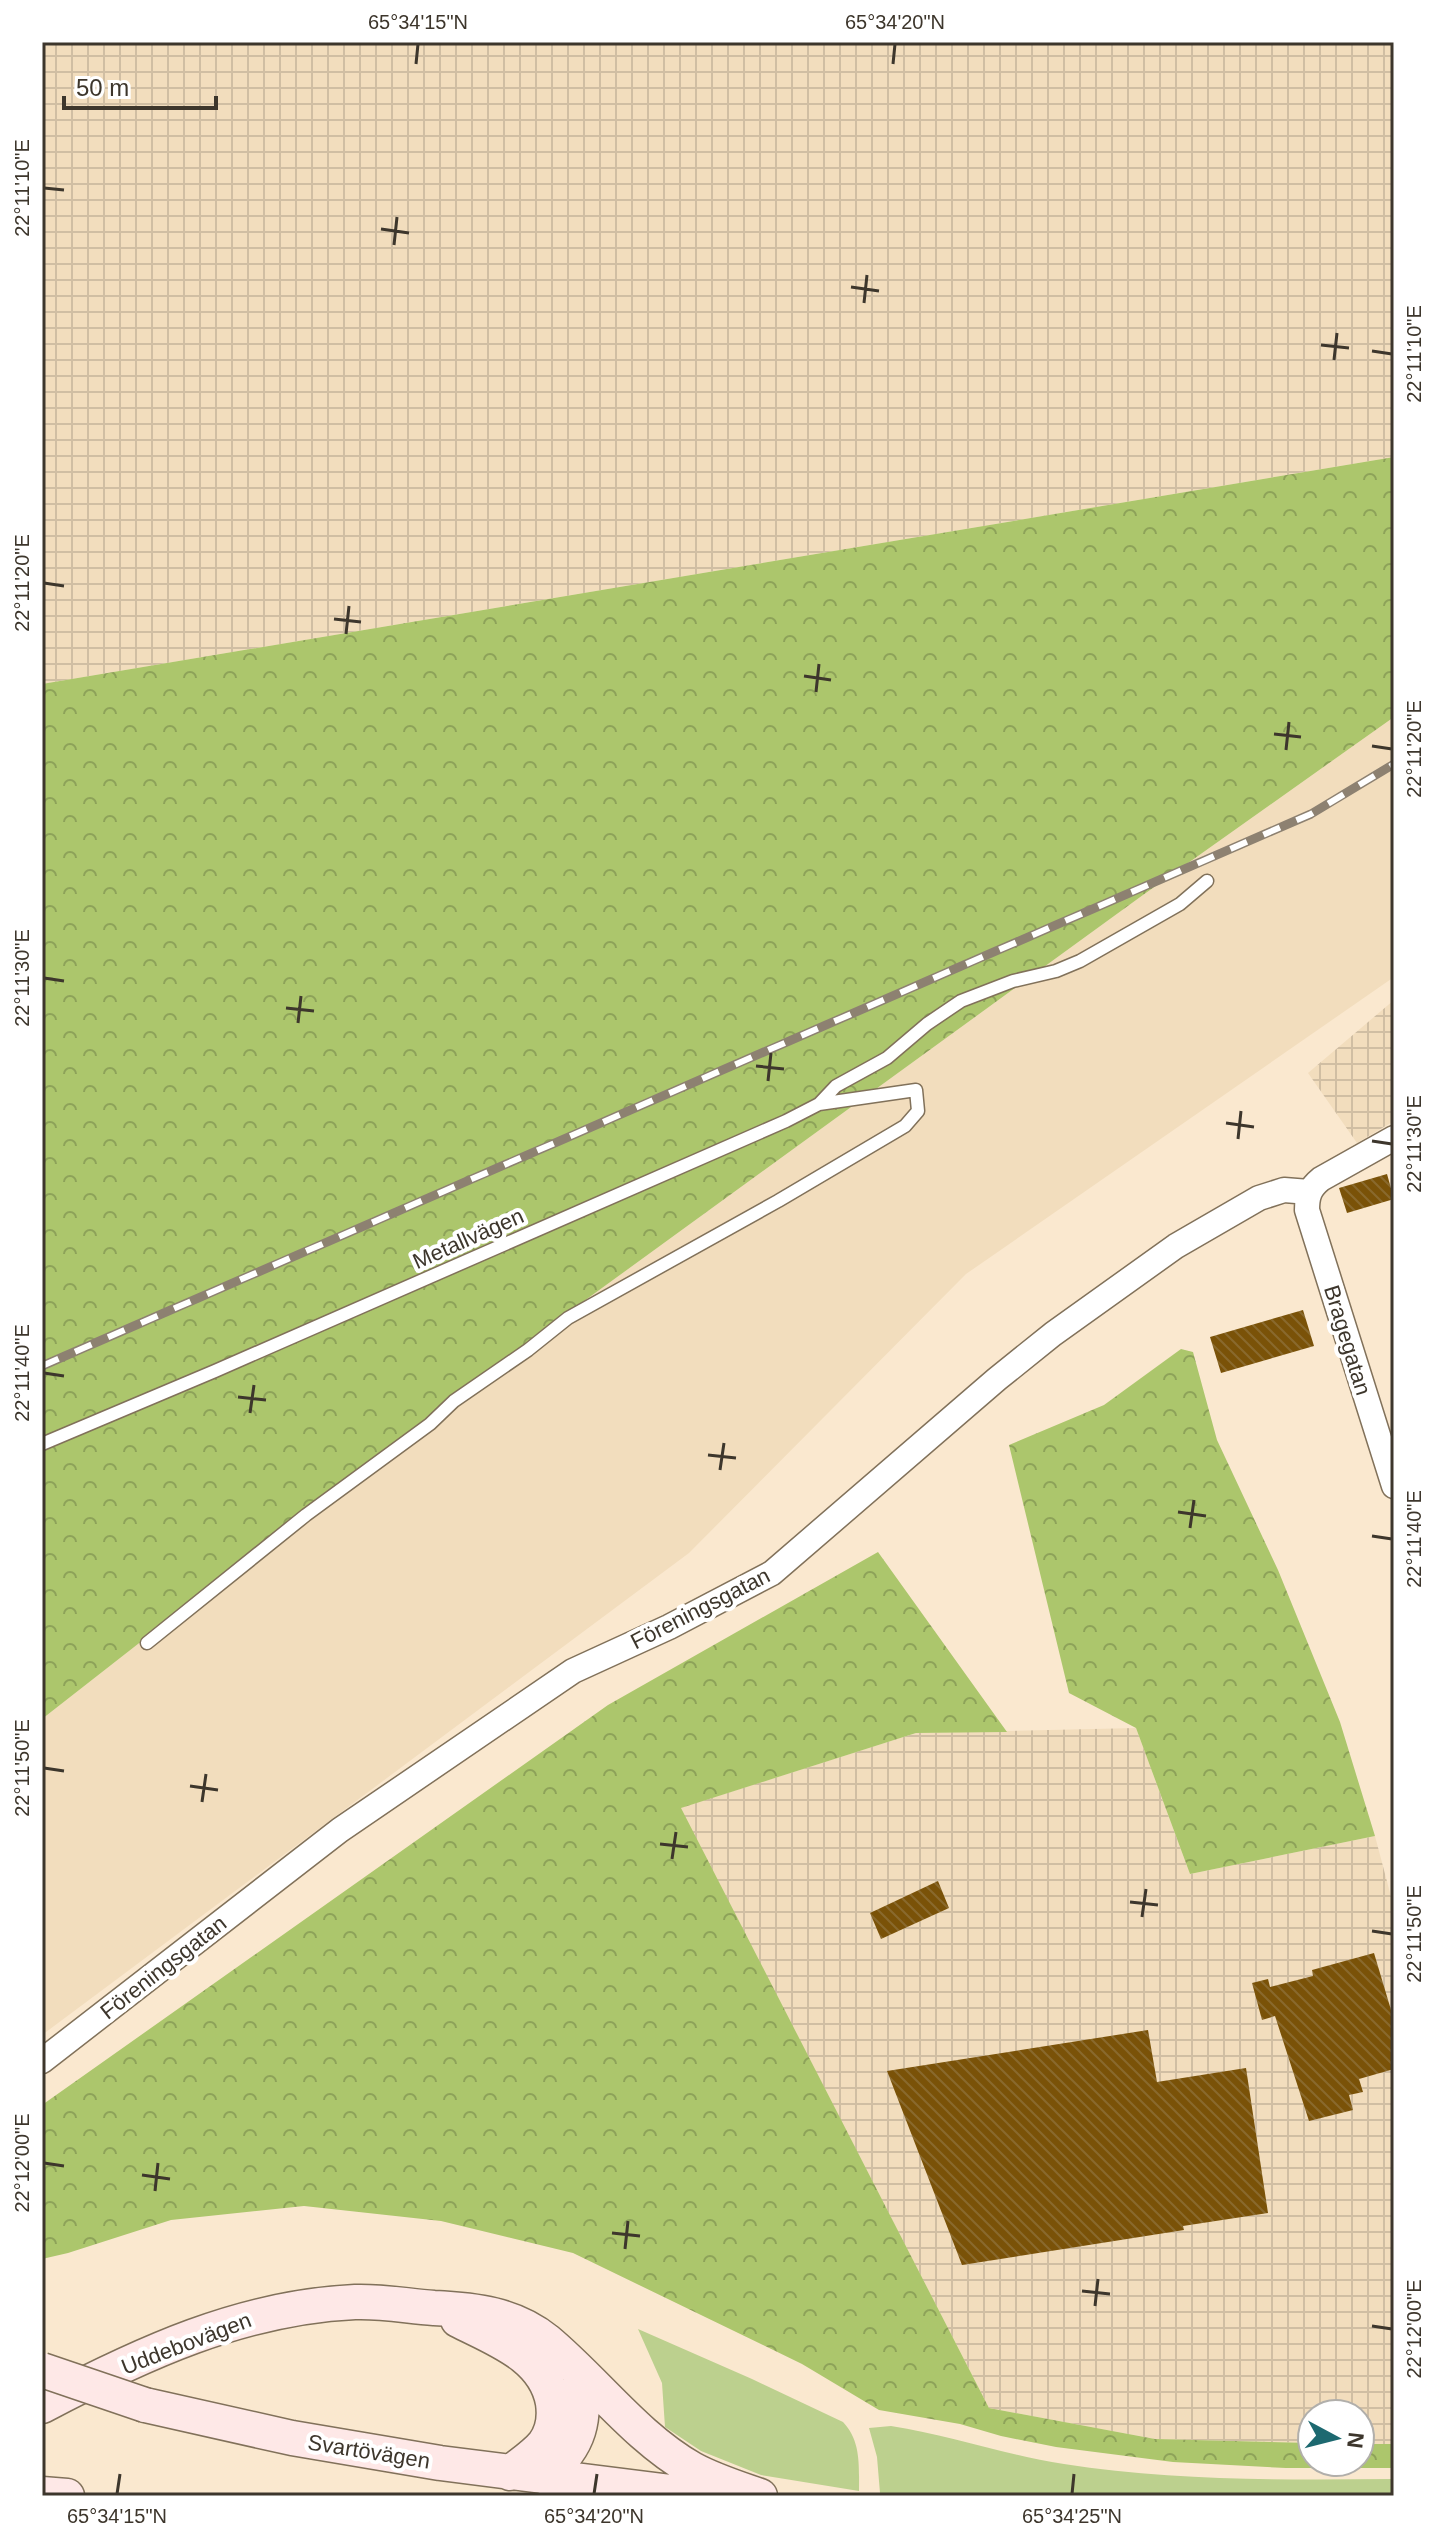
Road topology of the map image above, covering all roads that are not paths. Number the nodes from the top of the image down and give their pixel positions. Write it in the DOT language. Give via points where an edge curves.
graph roads {
  1 [pos="1207,881"];
  2 [pos="819,1104"];
  3 [pos="1394,1138"];
  4 [pos="1309,1192"];
  5 [pos="42,1444"];
  6 [pos="1393,1479"];
  7 [pos="147,1643"];
  8 [pos="42,2061"];
  9 [pos="432,2308"];
  10 [pos="42,2370"];
  11 [pos="580,2373"];
  12 [pos="42,2406"];
  13 [pos="510,2473"];
  14 [pos="545,2477"];
  15 [pos="627,2492"];
  16 [pos="42,2494"];
  17 [pos="67,2496"];
  18 [pos="703,2496"];
  19 [pos="760,2496"];
  1 -- 2 [label="lane" via="1180,904 1080,961 961,1001 887,1058 836,1086"];
  2 -- 5 [label="lane, Metallvägen"];
  2 -- 7 [label="lane, Metallvägen" via="916,1090 918,1111 905,1126 568,1318 306,1515"];
  3 -- 4 [label="street" via="1321,1179"];
  4 -- 6 [label="street, Bragegatan" via="1307,1210"];
  4 -- 8 [label="street, Föreningsgatan" via="1284,1190 1259,1198 1176,1246 997,1379 772,1573 573,1671 340,1830"];
  9 -- 11 [label="street, Uddebovägen" via="478,2310 512,2320 547,2341"];
  9 -- 12 [label="street, Uddebovägen" via="353,2302 239,2319 168,2345"];
  9 -- 13 [label="street, Uddebovägen" via="512,2348 549,2386 551,2431 541,2447"];
  10 -- 13 [label="street, Svartövägen, bridge" via="145,2405 292,2438"];
  11 -- 14 [label="street" via="579,2433"];
  11 -- 19 [label="street, Uddebovägen" via="690,2468"];
  13 -- 14 [label="street, Svartövägen"];
  14 -- 15 [label="street, Svartövägen"];
  15 -- 18 [label="street, Svartövägen"];
  16 -- 17 [label="street"];
}
